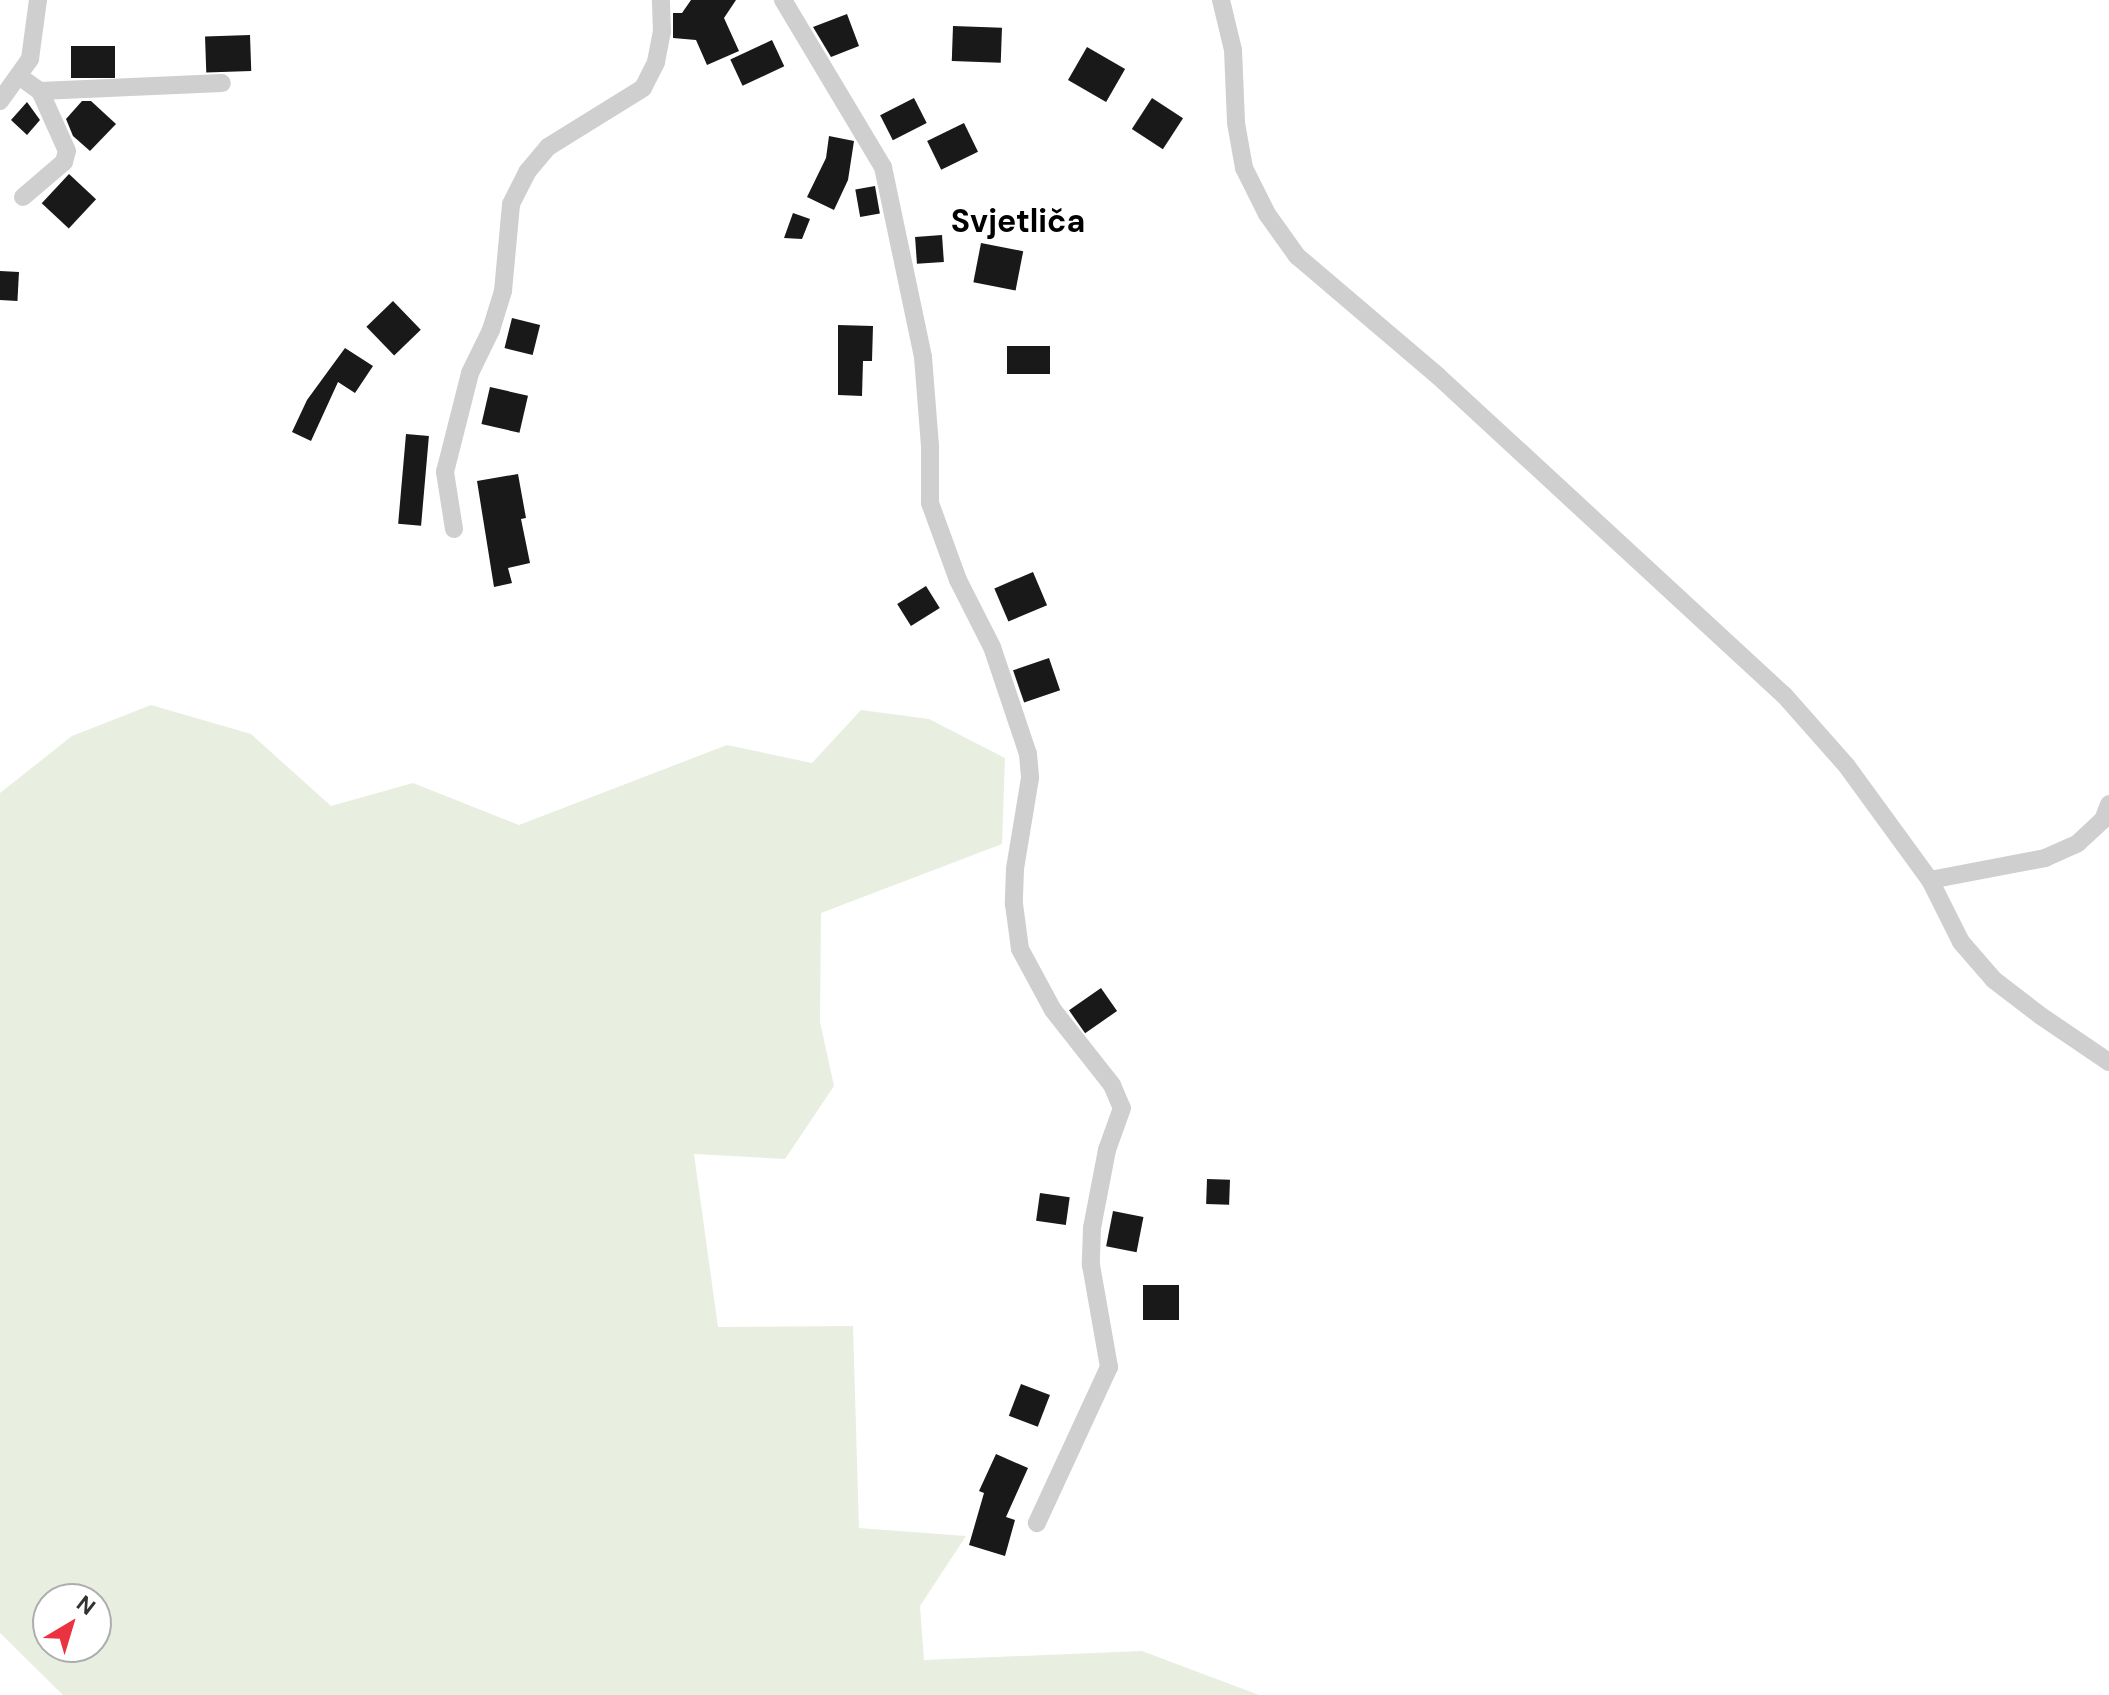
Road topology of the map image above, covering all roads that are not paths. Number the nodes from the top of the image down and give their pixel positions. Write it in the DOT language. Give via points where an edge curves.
graph roads {
  1 [pos="38,0"];
  2 [pos="661,0"];
  3 [pos="783,0"];
  4 [pos="1221,0"];
  5 [pos="20,77"];
  6 [pos="222,83"];
  7 [pos="40,91"];
  8 [pos="0,101"];
  9 [pos="23,197"];
  10 [pos="454,529"];
  11 [pos="2109,804"];
  12 [pos="1930,880"];
  13 [pos="2109,1062"];
  14 [pos="1037,1523"];
  1 -- 5 [label="street" via="30,59"];
  2 -- 10 [label="street" via="656,62 643,88 548,147 527,172 511,204 503,291 470,373 445,472"];
  3 -- 14 [label="street" via="883,167 923,357 930,503 958,580 992,647 1028,754 1030,778 1015,869 1020,949 1053,1010 1112,1085 1122,1108 1107,1150 1092,1228 1091,1265 1109,1367"];
  4 -- 12 [label="street" via="1233,50 1244,168 1267,214 1297,256 1438,376 1784,695 1846,765"];
  5 -- 7 [label="street"];
  5 -- 8 [label="street"];
  6 -- 7 [label="street"];
  7 -- 9 [label="street" via="67,151 54,173"];
  11 -- 12 [label="street" via="2103,820 2078,843 2045,858"];
  12 -- 13 [label="street" via="1961,942 1994,980"];
}
